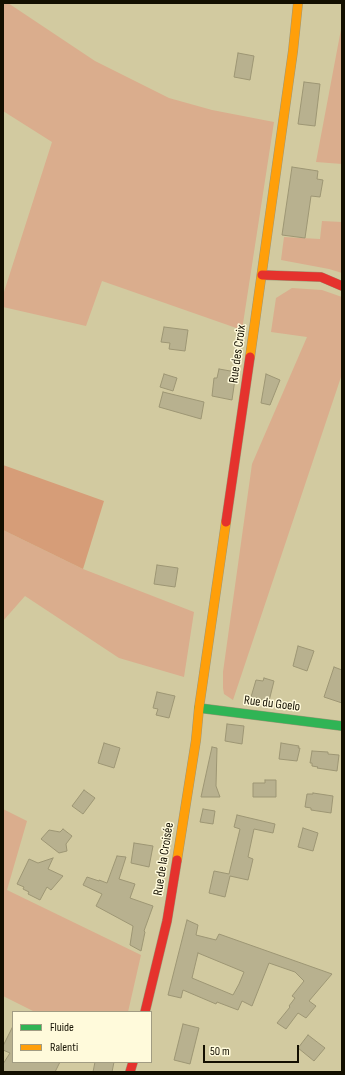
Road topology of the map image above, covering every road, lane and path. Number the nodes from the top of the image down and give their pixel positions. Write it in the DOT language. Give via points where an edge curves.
graph roads {
  1 [pos="298,3"];
  2 [pos="262,275"];
  3 [pos="342,286"];
  4 [pos="199,708"];
  5 [pos="342,726"];
  6 [pos="145,1011"];
  1 -- 2 [label="main road, Rue des Croix"];
  2 -- 3 [label="main road" via="321,277"];
  2 -- 4 [label="main road, Rue des Croix"];
  4 -- 5 [label="main road, Rue du Goelo"];
  4 -- 6 [label="main road, Rue de la Croisée" via="167,921"];
}
